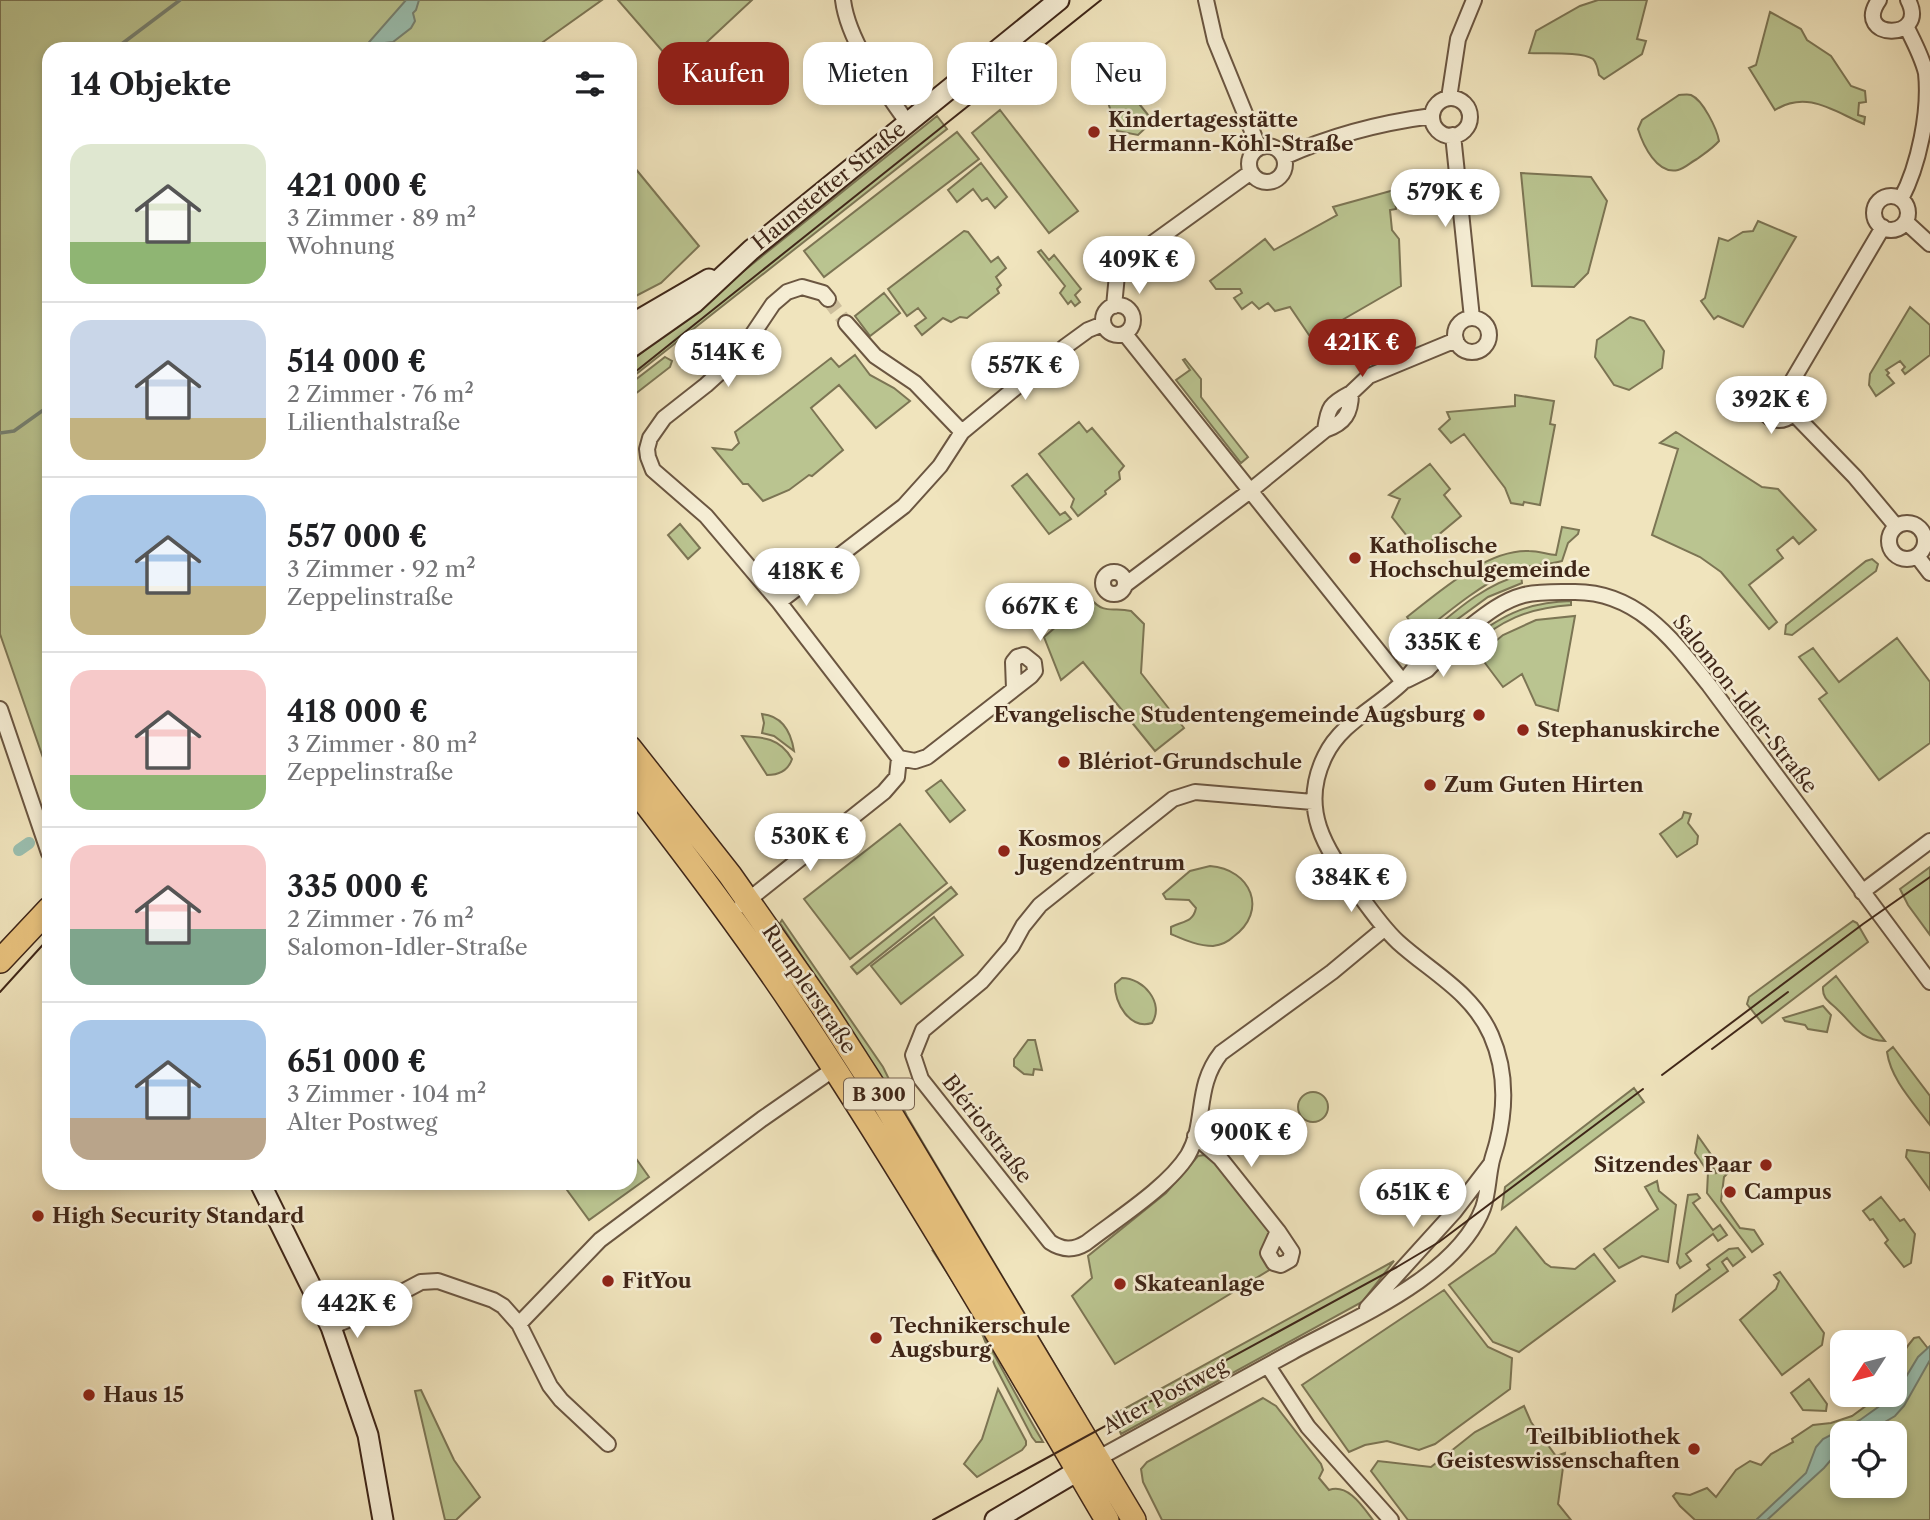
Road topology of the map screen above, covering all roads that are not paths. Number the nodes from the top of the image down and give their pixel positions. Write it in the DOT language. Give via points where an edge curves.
graph roads {
  1 [pos="843,0"];
  2 [pos="1059,0"];
  3 [pos="1206,0"];
  4 [pos="1474,0"];
  5 [pos="1879,0"];
  6 [pos="1908,0"];
  7 [pos="1907,28"];
  8 [pos="1449,98"];
  9 [pos="1432,116"];
  10 [pos="907,122"];
  11 [pos="1453,135"];
  12 [pos="1259,148"];
  13 [pos="1284,157"];
  14 [pos="1251,172"];
  15 [pos="1901,198"];
  16 [pos="1906,222"];
  17 [pos="1883,227"];
  18 [pos="1930,244"];
  19 [pos="731,266"];
  20 [pos="828,299"];
  21 [pos="1114,306"];
  22 [pos="1472,318"];
  23 [pos="637,321"];
  24 [pos="846,323"];
  25 [pos="1103,324"];
  26 [pos="1125,334"];
  27 [pos="1456,340"];
  28 [pos="637,343"];
  29 [pos="1788,388"];
  30 [pos="1793,413"];
  31 [pos="962,432"];
  32 [pos="1250,491"];
  33 [pos="1896,526"];
  34 [pos="1917,556"];
  35 [pos="1930,573"];
  36 [pos="1125,585"];
  37 [pos="779,602"];
  38 [pos="1403,682"];
  39 [pos="1014,688"];
  40 [pos="0,709"];
  41 [pos="637,757"];
  42 [pos="899,758"];
  43 [pos="637,792"];
  44 [pos="1313,802"];
  45 [pos="42,832"];
  46 [pos="1930,841"];
  47 [pos="1862,892"];
  48 [pos="748,901"];
  49 [pos="729,914"];
  50 [pos="42,916"];
  51 [pos="1385,928"];
  52 [pos="0,961"];
  53 [pos="1930,982"];
  54 [pos="834,1069"];
  55 [pos="1195,1136"];
  56 [pos="1491,1164"];
  57 [pos="263,1190"];
  58 [pos="1278,1231"];
  59 [pos="1360,1316"];
  60 [pos="519,1324"];
  61 [pos="331,1326"];
  62 [pos="1268,1366"];
  63 [pos="608,1444"];
  64 [pos="1088,1465"];
  65 [pos="383,1520"];
  66 [pos="995,1520"];
  67 [pos="1107,1520"];
  68 [pos="1134,1520"];
  69 [pos="1391,1520"];
  1 -- 10 [label="street" via="858,44"];
  2 -- 10 [label="main road, Haunstetter Straße"];
  3 -- 12 [label="street" via="1219,51"];
  4 -- 8 [label="street" via="1458,39"];
  5 -- 7 [label="street" via="1874,18 1880,27 1896,32"];
  6 -- 7 [label="street" via="1913,12"];
  7 -- 15 [label="street" via="1927,74 1929,109 1927,128"];
  8 -- 9 [label="street" via="1436,105"];
  8 -- 11 [label="street" via="1461,101 1469,115 1467,126"];
  9 -- 11 [label="street" via="1436,128"];
  9 -- 13 [label="street" via="1362,127"];
  10 -- 19 [label="main road, Haunstetter Straße"];
  11 -- 22 [label="street"];
  12 -- 13 [label="street" via="1276,148"];
  12 -- 14 [label="street" via="1251,156"];
  13 -- 14 [label="street" via="1285,169 1278,179 1260,181"];
  14 -- 21 [label="street" via="1125,262 1117,275"];
  15 -- 16 [label="street" via="1908,210"];
  15 -- 17 [label="street" via="1888,196 1878,201 1875,217"];
  16 -- 17 [label="street" via="1898,229"];
  16 -- 18 [label="street"];
  17 -- 29 [label="street"];
  19 -- 23 [label="main road, Haunstetter Straße"];
  19 -- 28 [label="main road, Haunstetter Straße" via="694,303"];
  20 -- 37 [label="street" via="824,293 802,287 780,298 738,356 664,418 647,449 653,470 706,516"];
  21 -- 25 [label="street" via="1105,313"];
  21 -- 26 [label="street" via="1127,308 1132,315 1131,328"];
  22 -- 27 [label="street" via="1458,325"];
  22 -- 27 [label="street" via="1487,326 1489,338 1484,347 1468,351"];
  24 -- 31 [label="street" via="875,356 915,383"];
  25 -- 26 [label="street" via="1112,334"];
  25 -- 31 [label="street" via="1066,346"];
  26 -- 32 [label="street"];
  27 -- 32 [label="street" via="1369,376 1351,393 1351,410 1340,425 1325,430"];
  29 -- 30 [label="street" via="1797,401"];
  29 -- 30 [label="street" via="1778,385 1769,389 1763,409 1776,420"];
  30 -- 33 [label="street"];
  31 -- 37 [label="street" via="940,466 904,506"];
  32 -- 36 [label="street"];
  32 -- 38 [label="street"];
  33 -- 34 [label="street" via="1889,538 1892,550 1903,558"];
  33 -- 34 [label="street" via="1910,523 1923,532 1925,545"];
  34 -- 35 [label="street"];
  37 -- 42 [label="street"];
  38 -- 44 [label="street, Salomon-Idler-Straße" via="1346,728 1326,753"];
  38 -- 47 [label="street, Salomon-Idler-Straße" via="1427,670 1452,641 1507,601 1539,592 1581,592 1640,610 1674,641 1709,685"];
  39 -- 42 [label="street" via="928,757 915,761"];
  40 -- 45 [label="street"];
  41 -- 48 [label="main road, Rumplerstraße / B 300"];
  42 -- 48 [label="street" via="897,777 884,792"];
  43 -- 49 [label="main road, Rumplerstraße / B 300"];
  44 -- 51 [label="street, Salomon-Idler-Straße" via="1327,847"];
  44 -- 55 [label="street, Blériotstraße" via="1195,792 1173,799 1040,905 982,981 923,1030 913,1055 921,1079 1050,1242 1060,1248 1080,1247 1169,1178 1188,1154"];
  46 -- 47 [label="street"];
  47 -- 53 [label="street, Salomon-Idler-Straße"];
  48 -- 49 [label="street"];
  48 -- 64 [label="main road, Rumplerstraße / B 300" via="880,1096"];
  49 -- 54 [label="main road, Rumplerstraße / B 300"];
  50 -- 52 [label="main road"];
  51 -- 55 [label="street, Blériotstraße" via="1222,1054 1204,1084"];
  51 -- 56 [label="street, Salomon-Idler-Straße" via="1464,996 1491,1036 1502,1071 1503,1105"];
  54 -- 60 [label="street" via="600,1240"];
  54 -- 64 [label="main road, Rumplerstraße / B 300"];
  55 -- 58 [label="street" via="1220,1158"];
  56 -- 59 [label="street, Alter Postweg"];
  56 -- 59 [label="street, Alter Postweg" via="1483,1208 1465,1238 1419,1280"];
  57 -- 61 [label="main road"];
  59 -- 62 [label="street, Alter Postweg"];
  60 -- 61 [label="street" via="493,1300 438,1281 421,1282"];
  60 -- 63 [label="street" via="556,1393"];
  61 -- 65 [label="main road" via="368,1435"];
  62 -- 64 [label="street, Alter Postweg"];
  62 -- 69 [label="street" via="1308,1427"];
  64 -- 66 [label="main road, Alter Postweg"];
  64 -- 67 [label="main road, B 300"];
  64 -- 68 [label="main road, B 300"];
}
